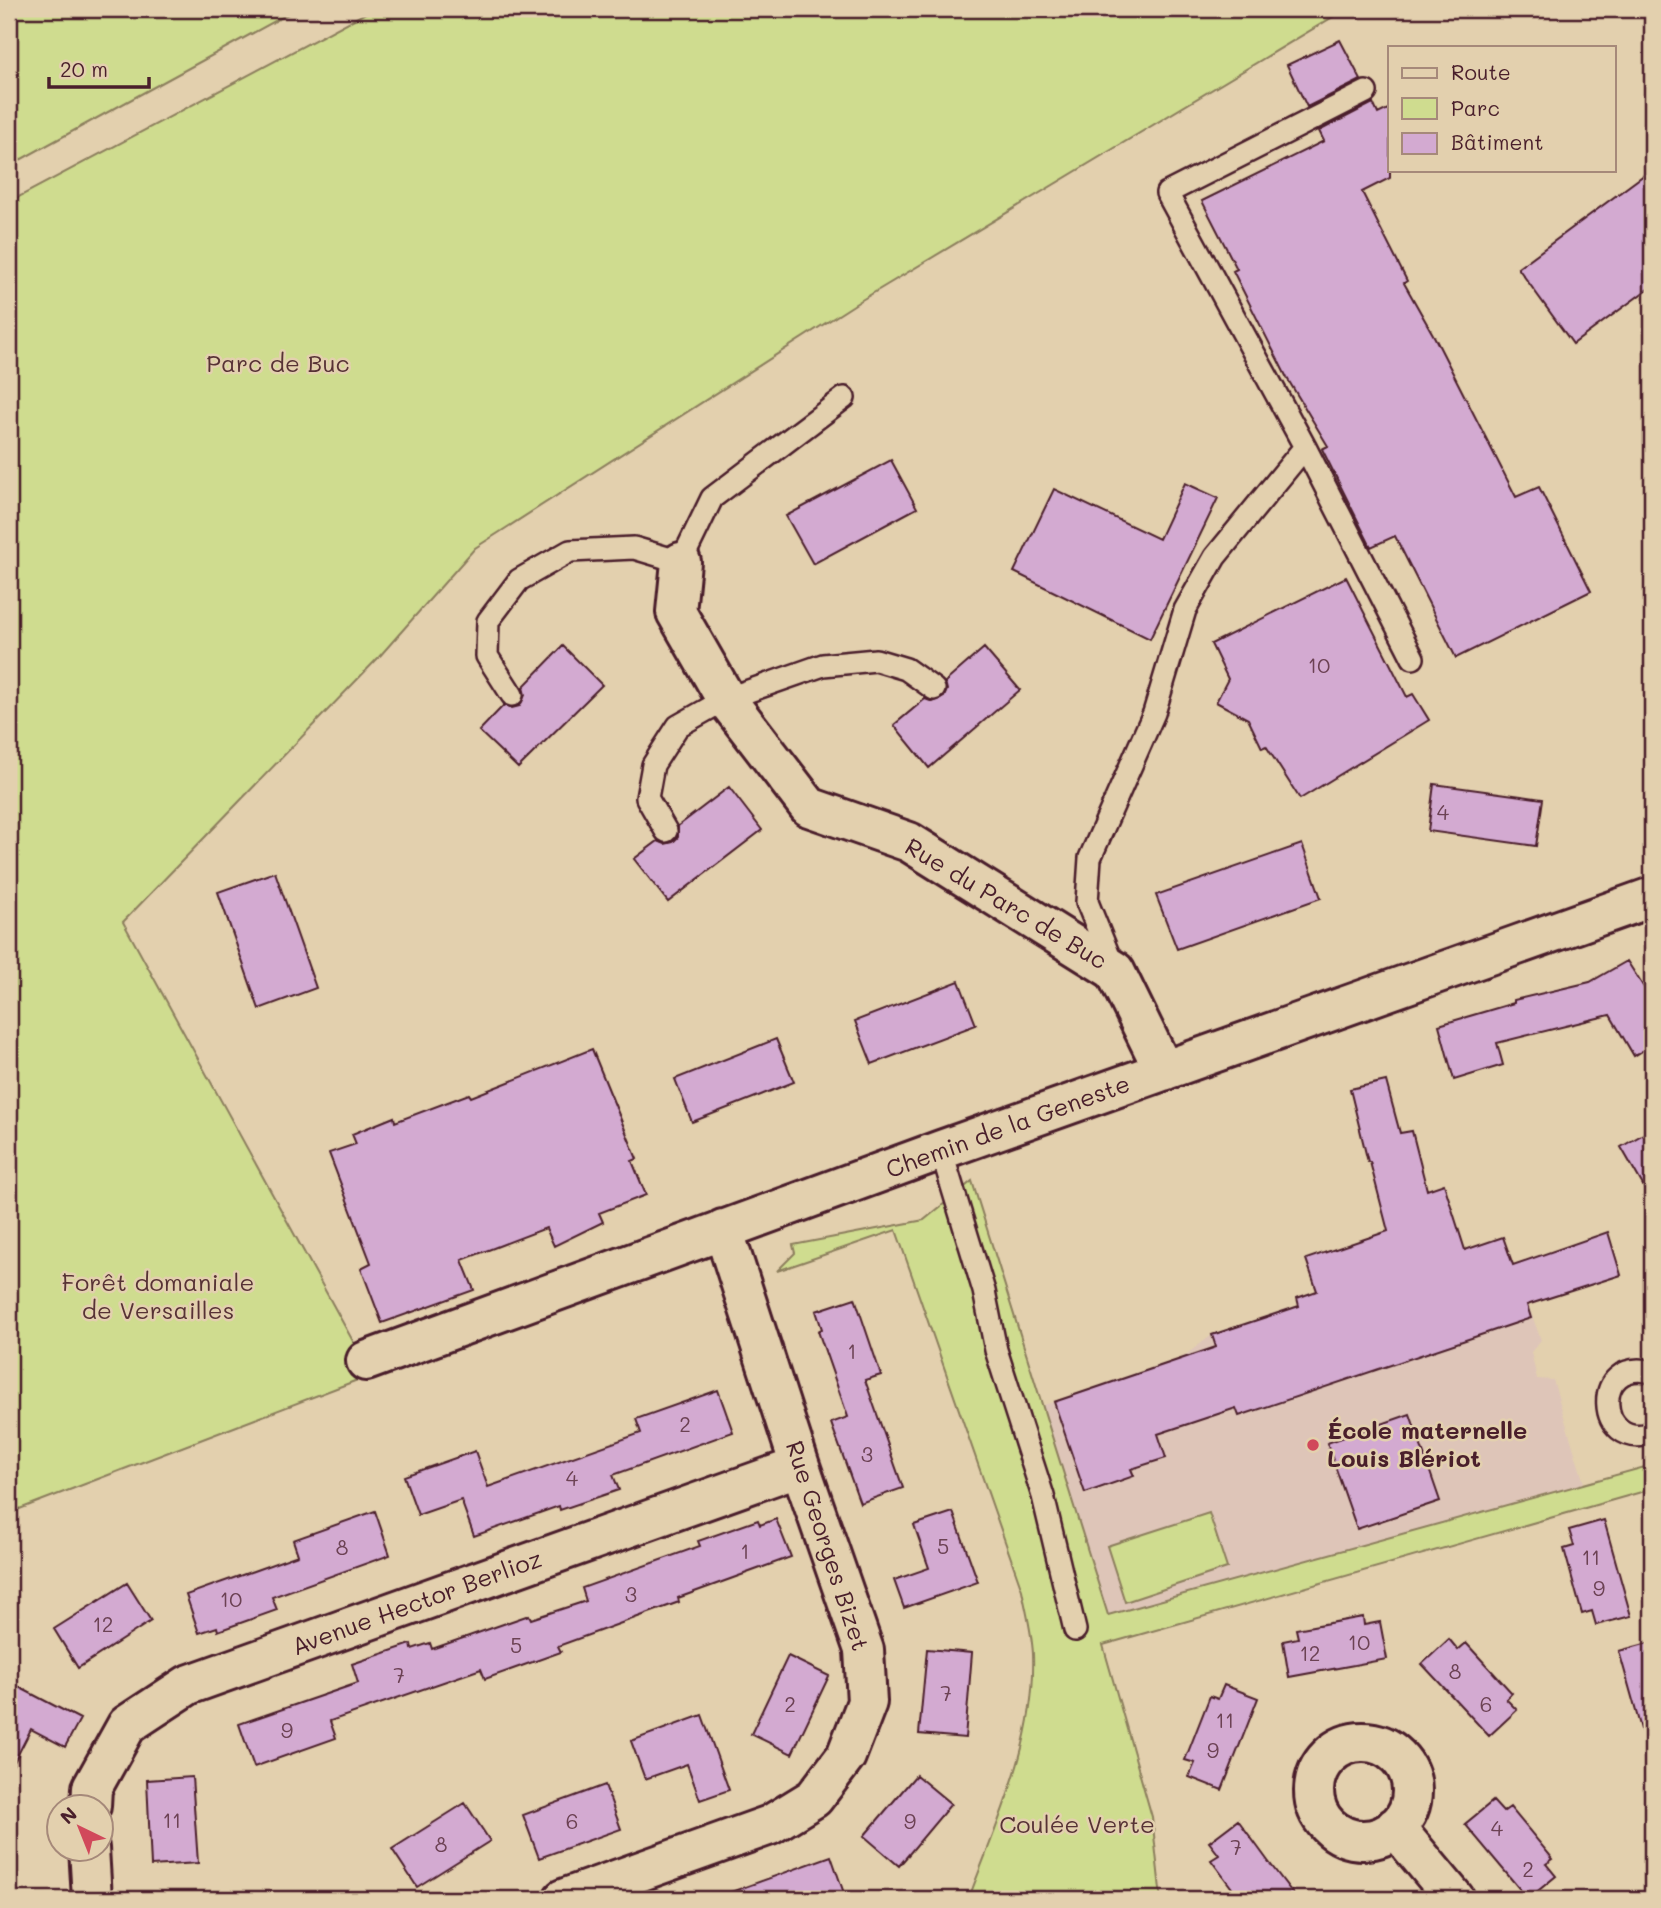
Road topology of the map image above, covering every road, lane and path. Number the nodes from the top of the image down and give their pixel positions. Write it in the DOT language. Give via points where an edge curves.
graph roads {
  1 [pos="1366,92"];
  2 [pos="844,398"];
  3 [pos="1305,447"];
  4 [pos="681,562"];
  5 [pos="1413,658"];
  6 [pos="934,689"];
  7 [pos="512,695"];
  8 [pos="726,699"];
  9 [pos="666,831"];
  10 [pos="1652,897"];
  11 [pos="1115,971"];
  12 [pos="1164,1071"];
  13 [pos="941,1150"];
  14 [pos="723,1229"];
  15 [pos="366,1361"];
  16 [pos="1652,1372"];
  17 [pos="1652,1433"];
  18 [pos="800,1466"];
  19 [pos="1075,1630"];
  20 [pos="92,1792"];
  21 [pos="1395,1827"];
  22 [pos="90,1862"];
  23 [pos="92,1899"];
  24 [pos="563,1899"];
  25 [pos="1455,1899"];
  1 -- 3 [label="lane" via="1167,193"];
  2 -- 4 [label="lane, Rue du Parc de Buc" via="712,498"];
  3 -- 5 [label="lane"];
  3 -- 11 [label="lane" via="1215,557 1185,610 1154,713 1090,858 1087,902"];
  4 -- 7 [label="lane" via="634,548 570,551 519,580 488,621 487,656"];
  4 -- 8 [label="street, Rue du Parc de Buc" via="676,612"];
  6 -- 8 [label="lane" via="906,669 876,660 823,665"];
  8 -- 9 [label="lane" via="678,726 653,765 647,799"];
  8 -- 11 [label="street, Rue du Parc de Buc" via="809,807 909,842"];
  10 -- 12 [label="street, Chemin de la Geneste"];
  11 -- 12 [label="street, Rue du Parc de Buc"];
  12 -- 13 [label="street, Chemin de la Geneste"];
  13 -- 14 [label="street, Chemin de la Geneste"];
  13 -- 19 [label="lane" via="984,1292 996,1350 1043,1496"];
  14 -- 15 [label="street, Chemin de la Geneste"];
  14 -- 18 [label="street, Rue Georges Bizet"];
  16 -- 17 [label="lane" via="1640,1369 1620,1376 1612,1384 1607,1405 1609,1416 1624,1432"];
  18 -- 20 [label="street, Avenue Hector Berlioz" via="188,1685 127,1725"];
  18 -- 24 [label="street, Rue Georges Bizet" via="864,1650 867,1702 846,1756 814,1798 770,1825"];
  21 -- 25 [label="street"];
  22 -- 23 [label="street"];
}
